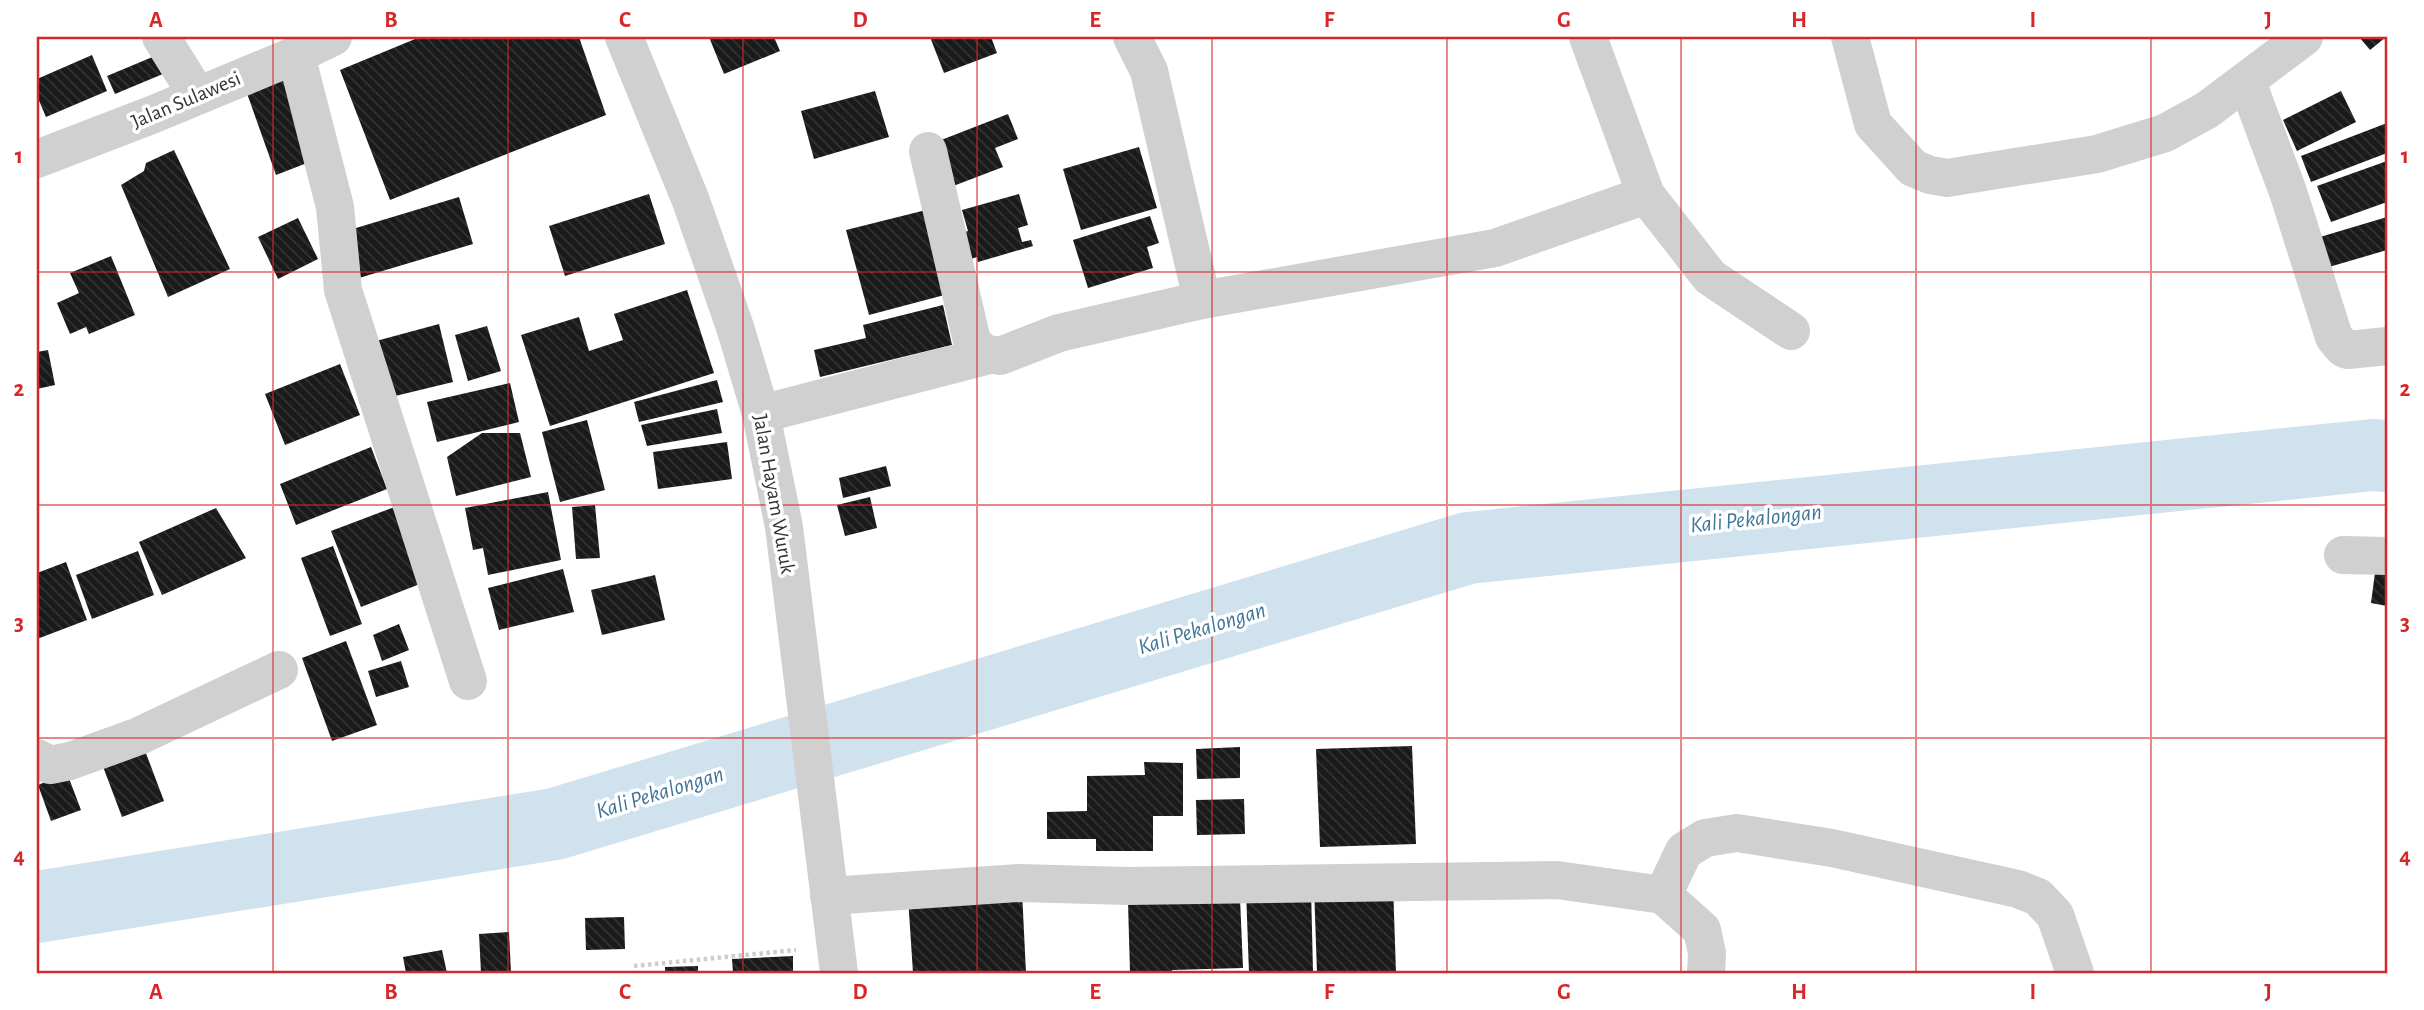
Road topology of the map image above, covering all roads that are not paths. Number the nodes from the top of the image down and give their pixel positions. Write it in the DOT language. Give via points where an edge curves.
graph roads {
  1 [pos="161,37"];
  2 [pos="624,37"];
  3 [pos="1132,37"];
  4 [pos="1588,37"];
  5 [pos="1850,37"];
  6 [pos="2302,37"];
  7 [pos="317,43"];
  8 [pos="2247,82"];
  9 [pos="197,95"];
  10 [pos="928,151"];
  11 [pos="40,152"];
  12 [pos="1646,195"];
  13 [pos="1202,300"];
  14 [pos="1791,331"];
  15 [pos="2387,346"];
  16 [pos="989,355"];
  17 [pos="761,414"];
  18 [pos="2343,555"];
  19 [pos="2387,556"];
  20 [pos="279,670"];
  21 [pos="468,681"];
  22 [pos="37,758"];
  23 [pos="828,888"];
  24 [pos="1663,895"];
  25 [pos="837,959"];
  26 [pos="1706,973"];
  27 [pos="2075,973"];
  1 -- 9 [label="street"];
  2 -- 17 [label="street, Jalan Hayam Wuruk" via="691,201"];
  3 -- 13 [label="street" via="1149,71"];
  4 -- 12 [label="street"];
  5 -- 8 [label="street" via="1873,124 1913,168 1947,178 2097,154 2165,133"];
  6 -- 8 [label="street"];
  7 -- 9 [label="street, Jalan Sulawesi"];
  7 -- 21 [label="street" via="342,290"];
  8 -- 15 [label="street" via="2293,204 2334,337 2348,350"];
  9 -- 11 [label="street, Jalan Sulawesi"];
  10 -- 16 [label="street" via="972,341"];
  12 -- 13 [label="street" via="1495,248"];
  12 -- 14 [label="street" via="1710,277"];
  13 -- 16 [label="street" via="1059,333 1000,356"];
  16 -- 17 [label="street"];
  17 -- 23 [label="street, Jalan Hayam Wuruk" via="784,527"];
  18 -- 19 [label="street"];
  20 -- 22 [label="street" via="139,736 70,761 50,765"];
  23 -- 24 [label="street" via="1557,880"];
  23 -- 25 [label="street, Jalan Hayam Wuruk"];
  24 -- 26 [label="street" via="1702,930"];
  24 -- 27 [label="street" via="1684,851 1705,838 1737,832 1832,848 2038,897 2055,915"];
}
